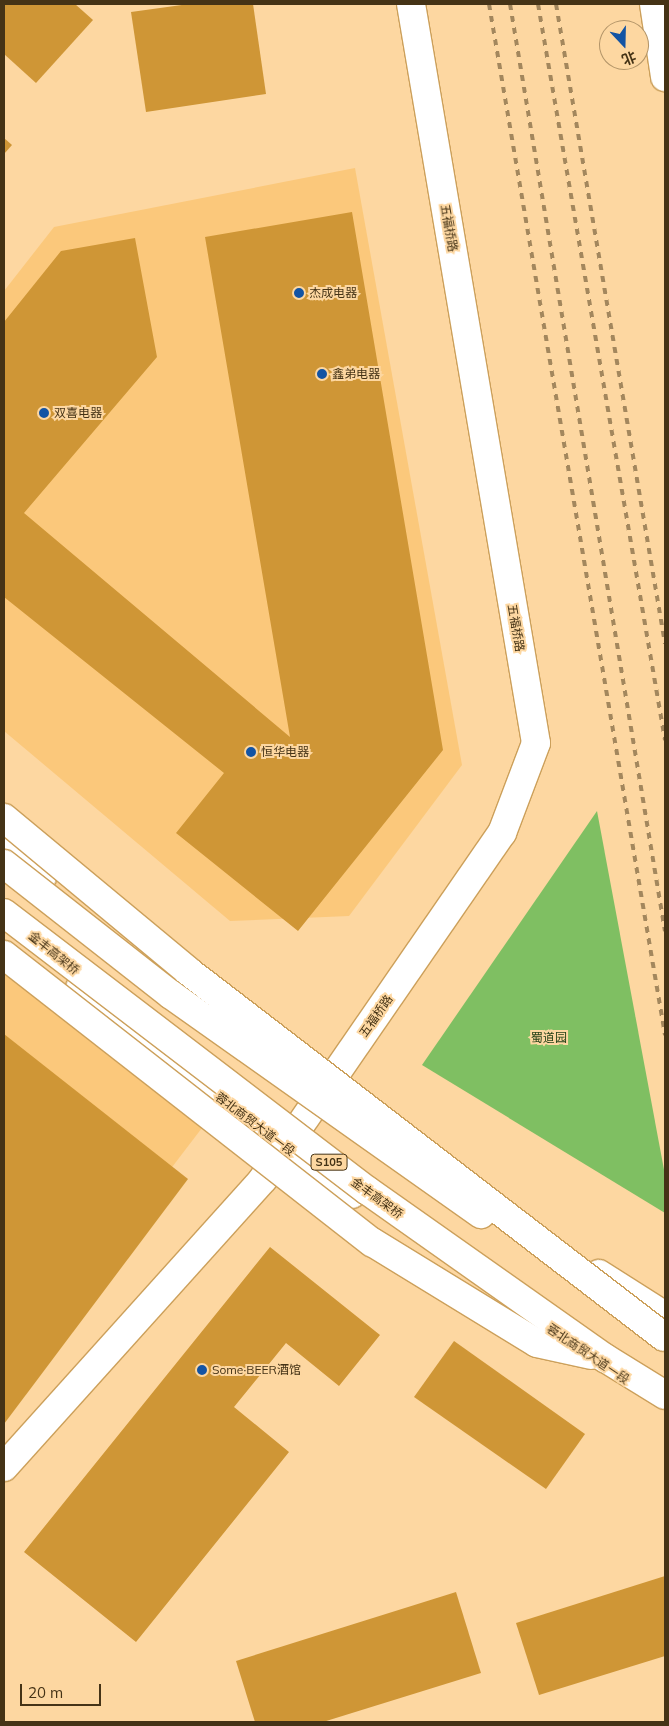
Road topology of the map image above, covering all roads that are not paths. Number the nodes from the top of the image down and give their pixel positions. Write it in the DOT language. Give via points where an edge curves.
graph roads {
  1 [pos="411,4"];
  2 [pos="654,4"];
  3 [pos="665,77"];
  4 [pos="4,818"];
  5 [pos="4,846"];
  6 [pos="4,864"];
  7 [pos="4,913"];
  8 [pos="4,928"];
  9 [pos="4,955"];
  10 [pos="320,1097"];
  11 [pos="284,1148"];
  12 [pos="665,1330"];
  13 [pos="605,1358"];
  14 [pos="665,1395"];
  15 [pos="665,1407"];
  16 [pos="4,1467"];
  1 -- 10 [label="main road, 五福桥路" via="536,743 502,833"];
  2 -- 3 [label="main road"];
  4 -- 12 [label="main road, bridge" via="188,971"];
  5 -- 10 [label="main road"];
  6 -- 12 [label="main road, bridge" via="170,994 407,1165"];
  7 -- 13 [label="main road, 金丰高架桥 / S105, bridge" via="368,1191"];
  8 -- 11 [label="main road, 蓉北商贸大道一段"];
  9 -- 13 [label="main road, bridge" via="372,1242 537,1343"];
  10 -- 11 [label="main road, 五福桥路"];
  10 -- 12 [label="main road"];
  11 -- 15 [label="main road, 蓉北商贸大道一段"];
  11 -- 16 [label="main road, 五福桥路" via="263,1178"];
  13 -- 14 [label="main road, 金丰高架桥 / S105, bridge"];
}
